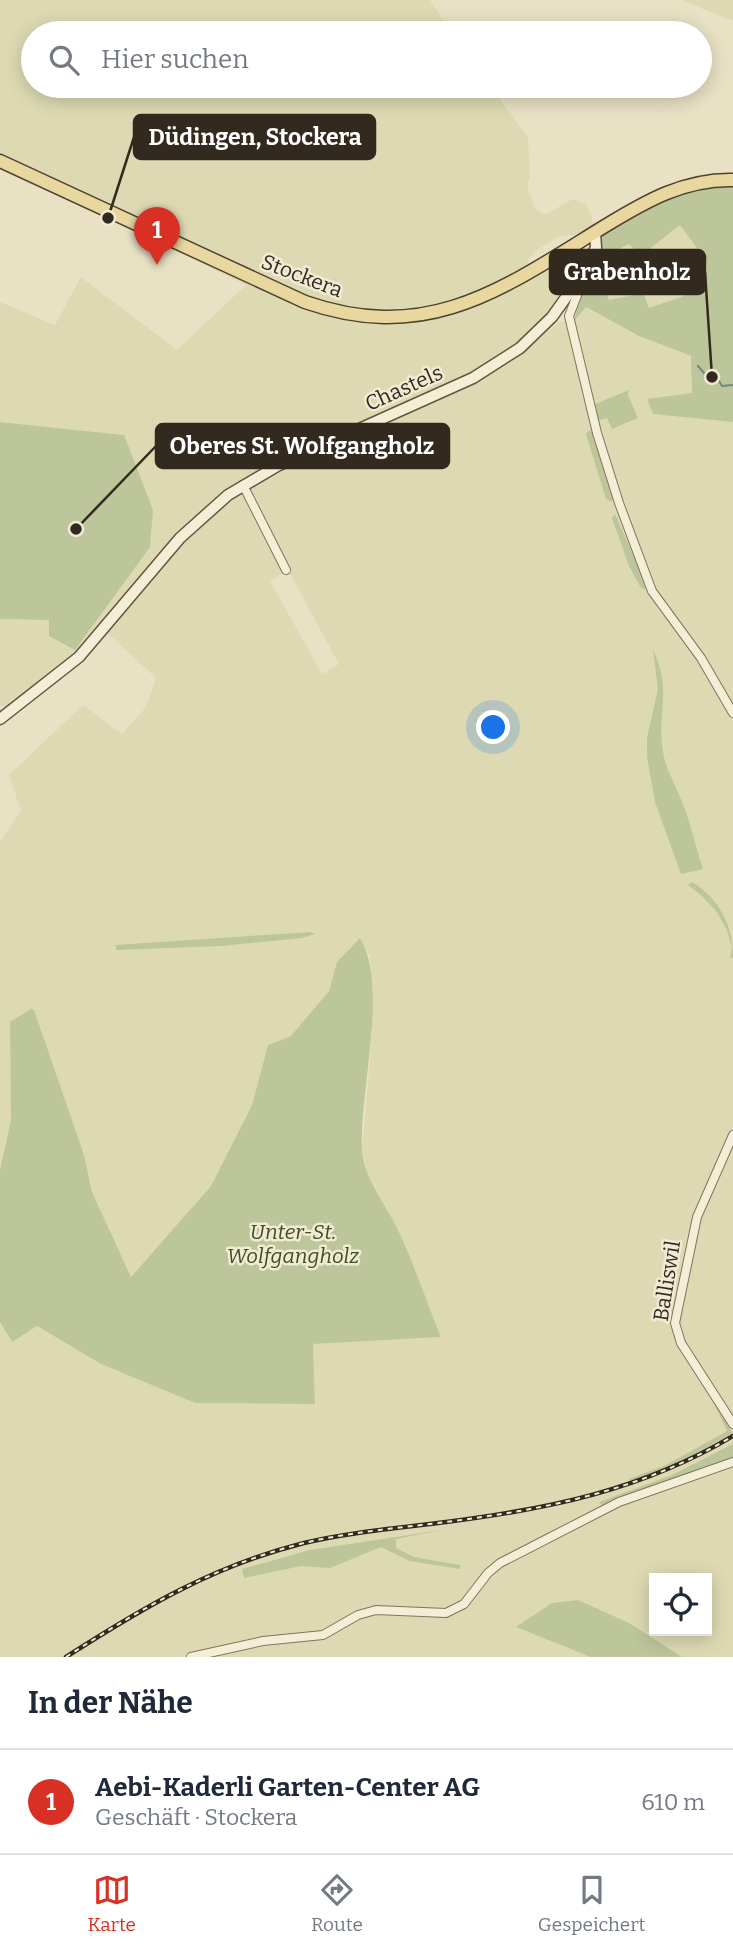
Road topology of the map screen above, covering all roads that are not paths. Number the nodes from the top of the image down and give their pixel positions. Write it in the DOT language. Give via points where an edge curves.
graph roads {
  1 [pos="0,161"];
  2 [pos="732,179"];
  3 [pos="595,232"];
  4 [pos="580,241"];
  5 [pos="593,253"];
  6 [pos="587,264"];
  7 [pos="243,485"];
  8 [pos="286,570"];
  9 [pos="733,713"];
  10 [pos="1,718"];
  11 [pos="733,1135"];
  12 [pos="733,1424"];
  13 [pos="733,1462"];
  14 [pos="191,1657"];
  1 -- 4 [label="main road, Stockera" via="297,299 359,315 417,316 468,304"];
  2 -- 3 [label="main road, Stockera" via="699,182 667,192"];
  3 -- 4 [label="main road, Stockera"];
  3 -- 5 [label="main road, Chastels"];
  4 -- 5 [label="main road"];
  5 -- 6 [label="main road, Chastels"];
  6 -- 7 [label="main road, Chastels" via="552,317 498,364"];
  6 -- 9 [label="street, Chastels" via="569,316 597,433 645,577"];
  7 -- 8 [label="street"];
  7 -- 10 [label="main road, Chastels" via="180,538 66,668"];
  11 -- 12 [label="street, Balliswil" via="697,1217 675,1323 681,1343"];
  13 -- 14 [label="street" via="619,1502 500,1563 464,1604 450,1612 431,1615 376,1610 323,1635 263,1641"];
}
